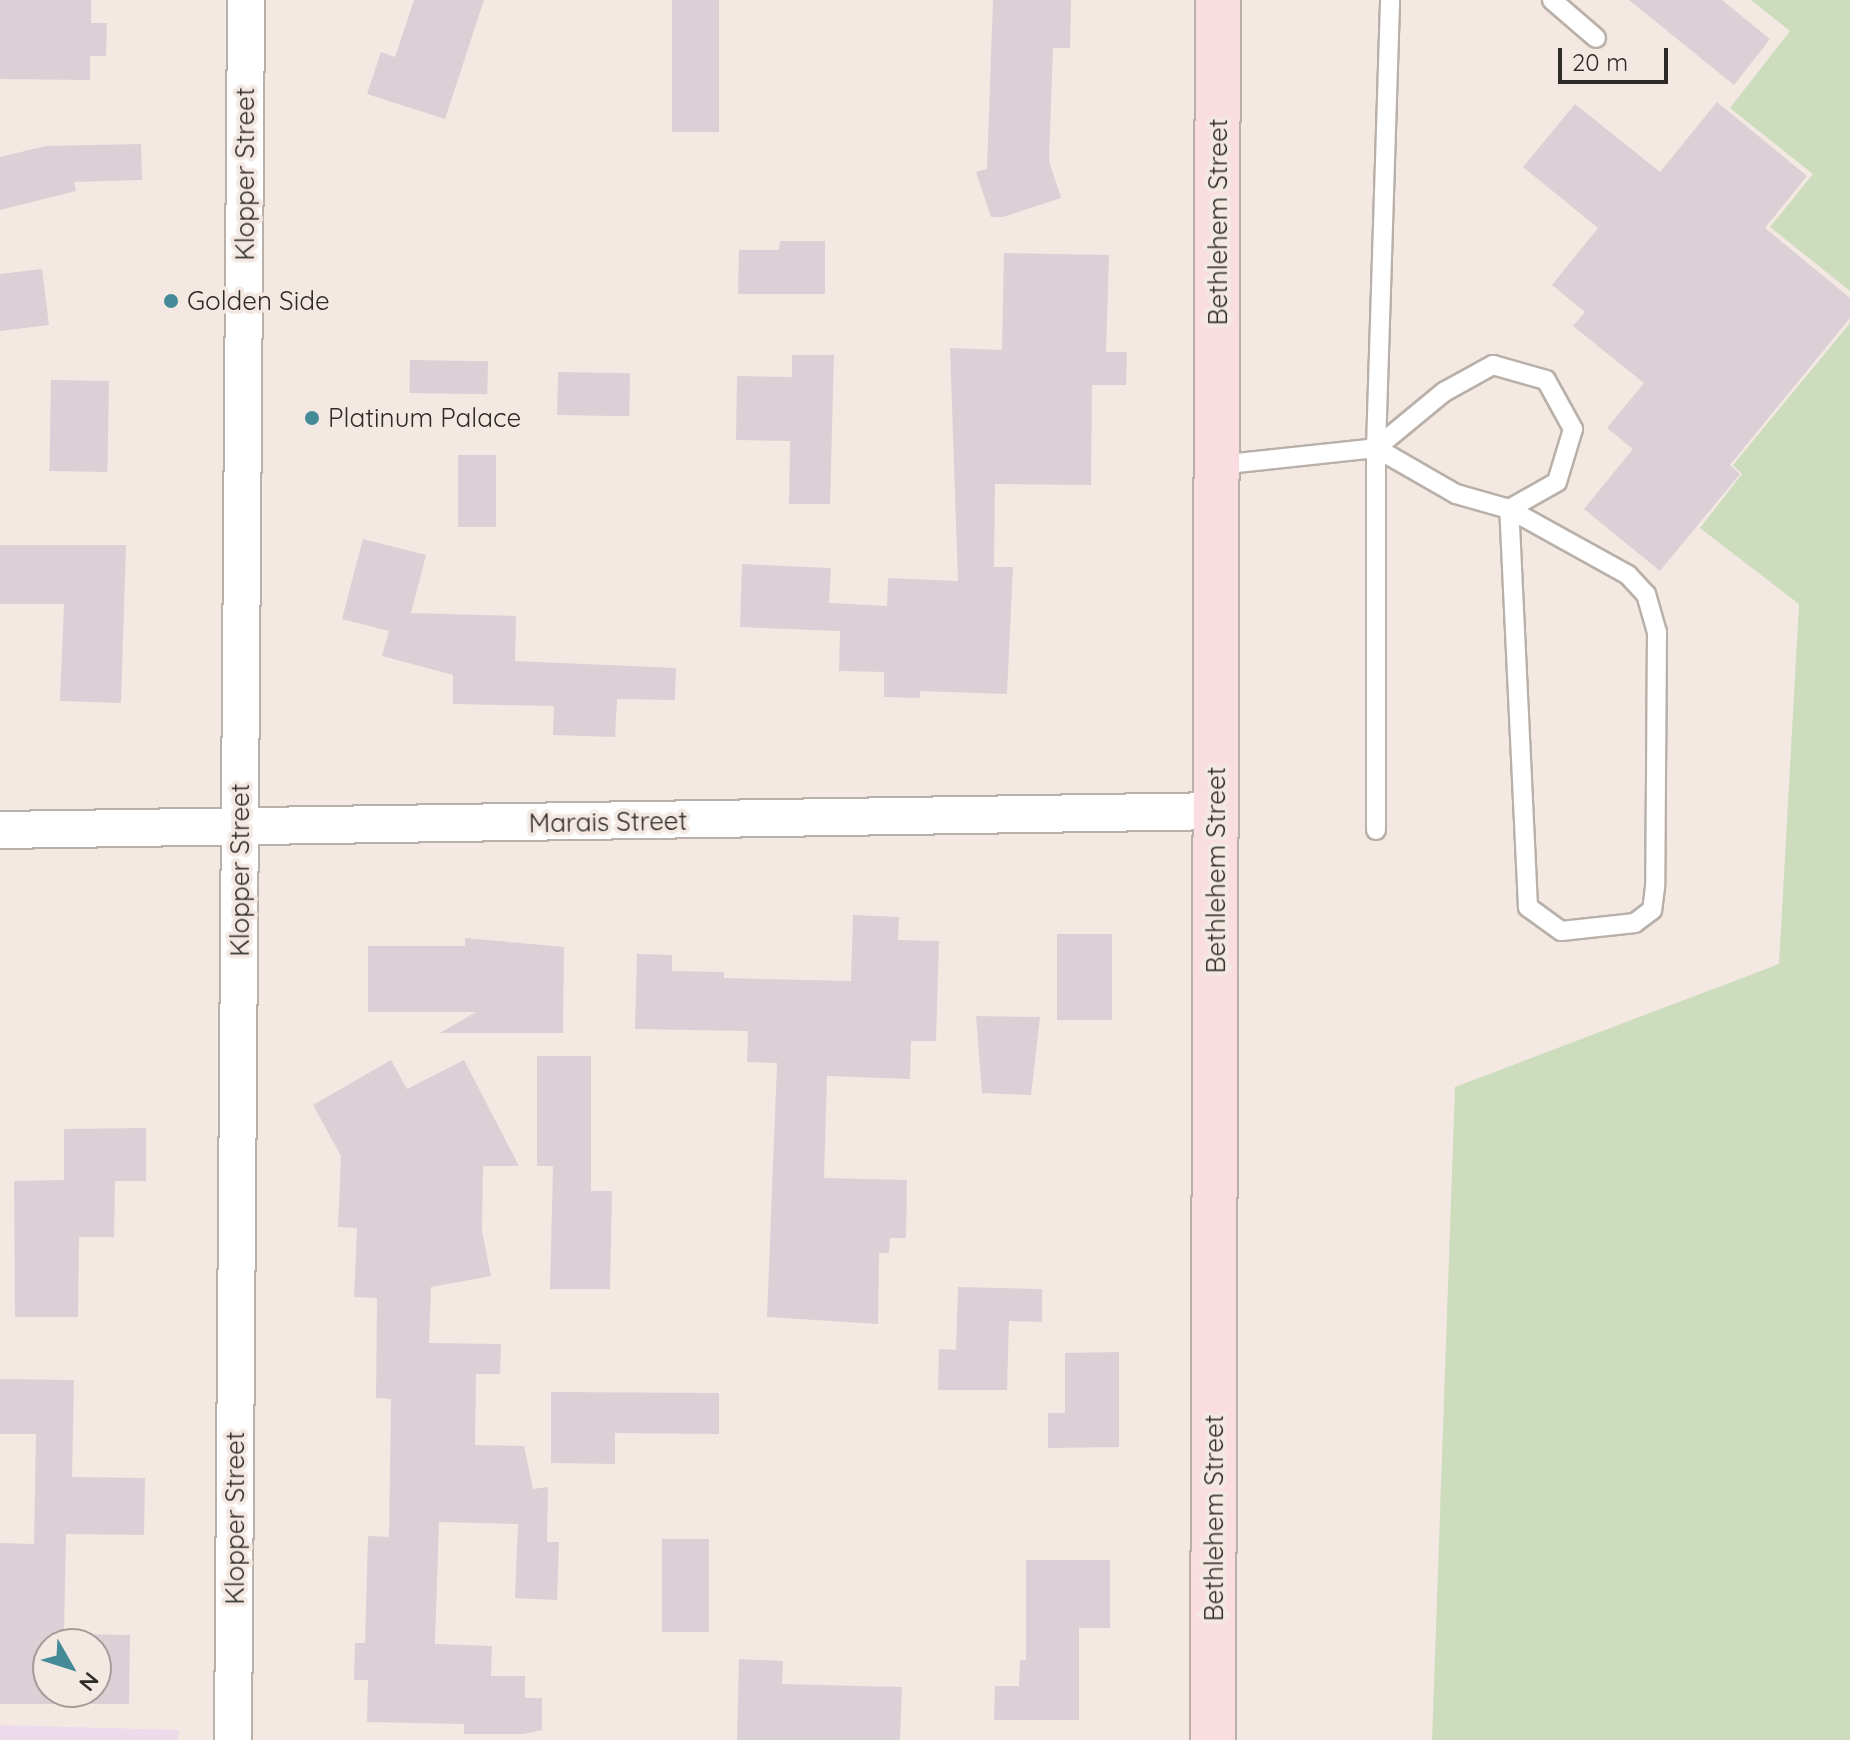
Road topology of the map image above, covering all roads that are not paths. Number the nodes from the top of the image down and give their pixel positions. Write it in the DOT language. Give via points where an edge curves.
graph roads {
  1 [pos="246,0"];
  2 [pos="1218,0"];
  3 [pos="1390,0"];
  4 [pos="1552,0"];
  5 [pos="1596,38"];
  6 [pos="1376,448"];
  7 [pos="1218,465"];
  8 [pos="1509,509"];
  9 [pos="1217,811"];
  10 [pos="240,829"];
  11 [pos="0,830"];
  12 [pos="1376,830"];
  13 [pos="233,1740"];
  14 [pos="1213,1740"];
  1 -- 10 [label="street, Klopper Street"];
  2 -- 7 [label="main road, Bethlehem Street"];
  3 -- 6 [label="lane"];
  4 -- 5 [label="lane"];
  6 -- 7 [label="lane"];
  6 -- 8 [label="lane" via="1456,494"];
  6 -- 8 [label="lane" via="1444,392 1493,365 1546,380 1573,429 1557,482"];
  6 -- 12 [label="lane"];
  7 -- 9 [label="main road, Bethlehem Street"];
  8 -- 8 [label="lane" via="1528,907 1561,931 1635,923 1652,910 1655,887 1657,632 1646,594 1628,575"];
  9 -- 10 [label="street, Marais Street"];
  9 -- 14 [label="main road, Bethlehem Street"];
  10 -- 11 [label="street, Marais Street"];
  10 -- 13 [label="street, Klopper Street"];
}
